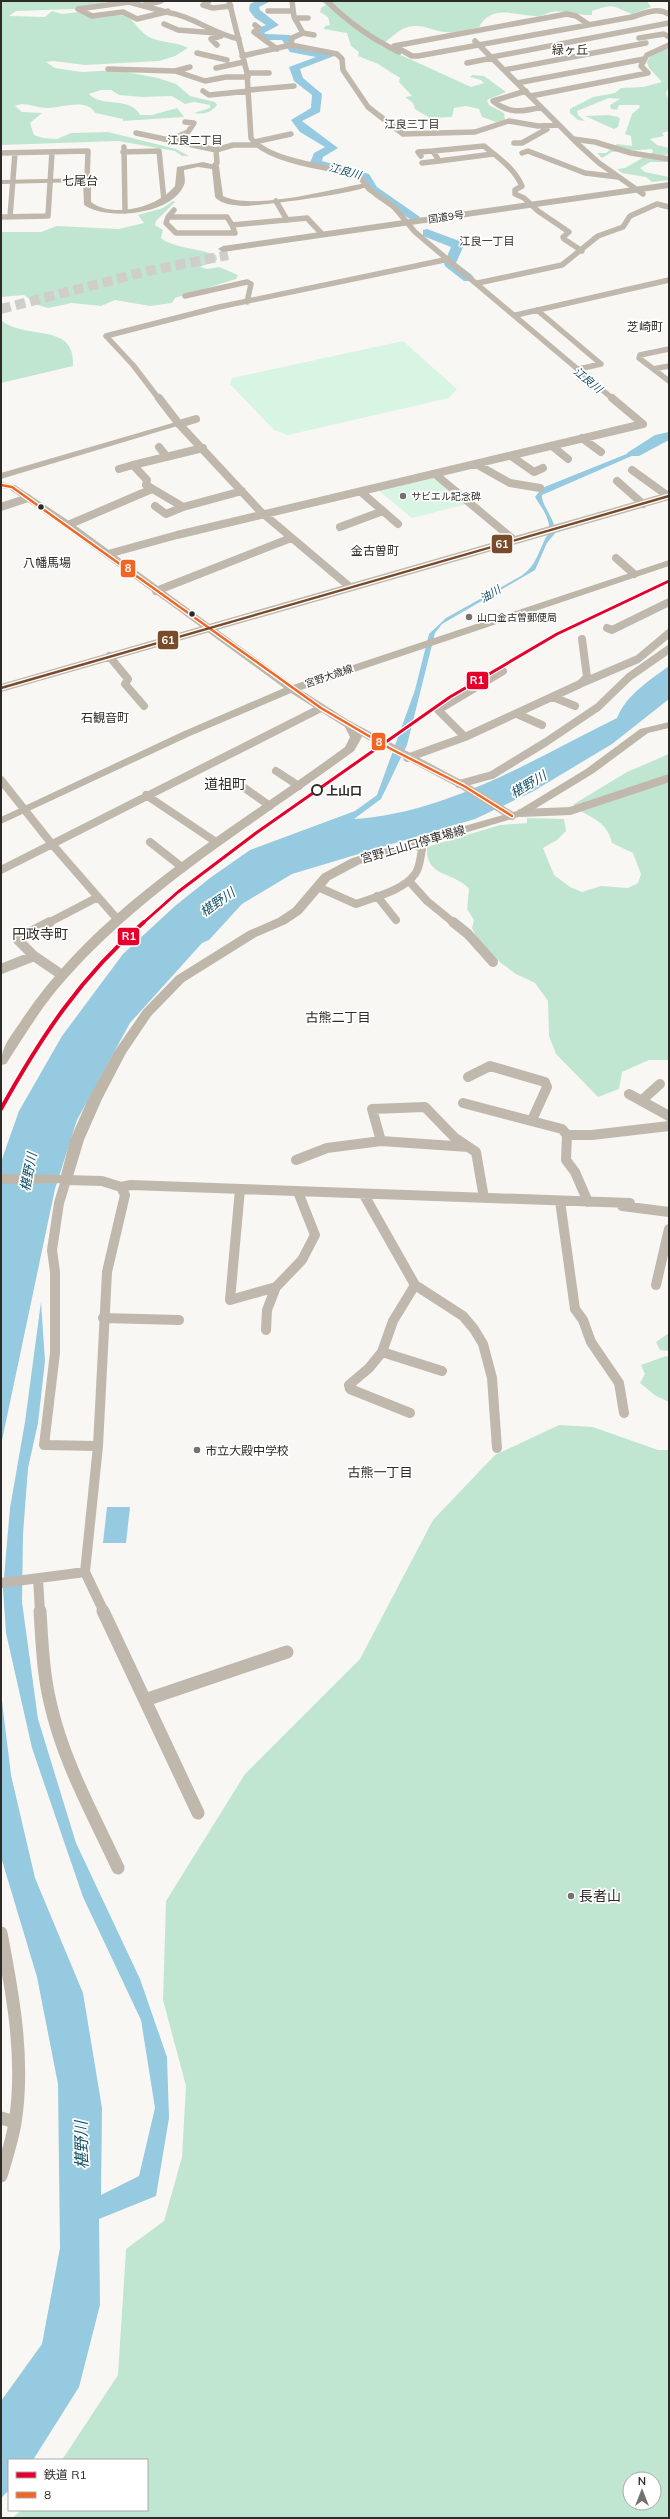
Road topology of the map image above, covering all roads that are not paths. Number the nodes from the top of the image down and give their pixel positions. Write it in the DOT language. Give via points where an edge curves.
graph roads {
  1 [pos="118,1"];
  2 [pos="161,1"];
  3 [pos="209,1"];
  4 [pos="292,1"];
  5 [pos="327,1"];
  6 [pos="230,4"];
  7 [pos="144,5"];
  8 [pos="168,11"];
  9 [pos="293,11"];
  10 [pos="271,12"];
  11 [pos="669,14"];
  12 [pos="295,18"];
  13 [pos="308,18"];
  14 [pos="612,20"];
  15 [pos="523,22"];
  16 [pos="669,23"];
  17 [pos="164,24"];
  18 [pos="588,24"];
  19 [pos="528,26"];
  20 [pos="252,29"];
  21 [pos="534,30"];
  22 [pos="628,31"];
  23 [pos="302,33"];
  24 [pos="466,33"];
  25 [pos="539,33"];
  26 [pos="220,34"];
  27 [pos="314,35"];
  28 [pos="669,37"];
  29 [pos="639,38"];
  30 [pos="239,39"];
  31 [pos="264,39"];
  32 [pos="253,42"];
  33 [pos="646,43"];
  34 [pos="217,45"];
  35 [pos="291,45"];
  36 [pos="479,45"];
  37 [pos="555,45"];
  38 [pos="669,45"];
  39 [pos="277,49"];
  40 [pos="561,49"];
  41 [pos="656,49"];
  42 [pos="197,53"];
  43 [pos="567,53"];
  44 [pos="412,56"];
  45 [pos="573,57"];
  46 [pos="492,58"];
  47 [pos="644,59"];
  48 [pos="227,60"];
  49 [pos="242,60"];
  50 [pos="579,61"];
  51 [pos="467,63"];
  52 [pos="210,64"];
  53 [pos="584,65"];
  54 [pos="190,67"];
  55 [pos="216,68"];
  56 [pos="590,68"];
  57 [pos="108,69"];
  58 [pos="504,70"];
  59 [pos="175,71"];
  60 [pos="269,73"];
  61 [pos="247,75"];
  62 [pos="607,81"];
  63 [pos="517,83"];
  64 [pos="294,86"];
  65 [pos="249,90"];
  66 [pos="203,91"];
  67 [pos="526,91"];
  68 [pos="531,96"];
  69 [pos="541,107"];
  70 [pos="185,122"];
  71 [pos="559,125"];
  72 [pos="546,128"];
  73 [pos="136,133"];
  74 [pos="291,134"];
  75 [pos="568,134"];
  76 [pos="170,140"];
  77 [pos="574,140"];
  78 [pos="514,143"];
  79 [pos="255,144"];
  80 [pos="216,150"];
  81 [pos="433,151"];
  82 [pos="527,151"];
  83 [pos="52,152"];
  84 [pos="1,153"];
  85 [pos="15,153"];
  86 [pos="493,154"];
  87 [pos="669,159"];
  88 [pos="439,161"];
  89 [pos="214,166"];
  90 [pos="618,176"];
  91 [pos="50,180"];
  92 [pos="87,180"];
  93 [pos="13,181"];
  94 [pos="1,182"];
  95 [pos="366,185"];
  96 [pos="669,185"];
  97 [pos="669,190"];
  98 [pos="641,192"];
  99 [pos="164,200"];
  100 [pos="276,202"];
  101 [pos="669,207"];
  102 [pos="535,208"];
  103 [pos="174,210"];
  104 [pos="125,211"];
  105 [pos="1,217"];
  106 [pos="10,217"];
  107 [pos="168,217"];
  108 [pos="287,220"];
  109 [pos="232,225"];
  110 [pos="409,225"];
  111 [pos="322,234"];
  112 [pos="582,251"];
  113 [pos="449,259"];
  114 [pos="669,280"];
  115 [pos="478,283"];
  116 [pos="185,296"];
  117 [pos="247,302"];
  118 [pos="537,310"];
  119 [pos="516,315"];
  120 [pos="669,349"];
  121 [pos="669,366"];
  122 [pos="579,369"];
  123 [pos="653,369"];
  124 [pos="669,381"];
  125 [pos="196,419"];
  126 [pos="179,424"];
  127 [pos="582,438"];
  128 [pos="552,446"];
  129 [pos="158,447"];
  130 [pos="203,448"];
  131 [pos="601,452"];
  132 [pos="511,456"];
  133 [pos="168,457"];
  134 [pos="568,459"];
  135 [pos="476,464"];
  136 [pos="133,465"];
  137 [pos="543,468"];
  138 [pos="119,469"];
  139 [pos="632,470"];
  140 [pos="435,474"];
  141 [pos="1,476"];
  142 [pos="617,481"];
  143 [pos="1,485"];
  144 [pos="540,488"];
  145 [pos="152,489"];
  146 [pos="242,491"];
  147 [pos="361,492"];
  148 [pos="669,496"];
  149 [pos="28,498"];
  150 [pos="643,504"];
  151 [pos="155,506"];
  152 [pos="1,507"];
  153 [pos="183,507"];
  154 [pos="383,511"];
  155 [pos="265,515"];
  156 [pos="398,524"];
  157 [pos="68,525"];
  158 [pos="340,527"];
  159 [pos="291,538"];
  160 [pos="514,540"];
  161 [pos="108,554"];
  162 [pos="616,558"];
  163 [pos="669,563"];
  164 [pos="634,574"];
  165 [pos="350,587"];
  166 [pos="156,591"];
  167 [pos="669,602"];
  168 [pos="207,628"];
  169 [pos="612,630"];
  170 [pos="667,636"];
  171 [pos="582,639"];
  172 [pos="669,650"];
  173 [pos="109,656"];
  174 [pos="503,671"];
  175 [pos="580,684"];
  176 [pos="1,688"];
  177 [pos="292,689"];
  178 [pos="554,697"];
  179 [pos="144,706"];
  180 [pos="575,706"];
  181 [pos="321,708"];
  182 [pos="517,714"];
  183 [pos="349,725"];
  184 [pos="542,725"];
  185 [pos="669,725"];
  186 [pos="465,737"];
  187 [pos="406,757"];
  188 [pos="276,771"];
  189 [pos="669,778"];
  190 [pos="1,780"];
  191 [pos="239,784"];
  192 [pos="461,785"];
  193 [pos="298,786"];
  194 [pos="146,796"];
  195 [pos="270,806"];
  196 [pos="24,810"];
  197 [pos="514,814"];
  198 [pos="1,821"];
  199 [pos="150,842"];
  200 [pos="216,842"];
  201 [pos="415,843"];
  202 [pos="50,844"];
  203 [pos="183,868"];
  204 [pos="1,870"];
  205 [pos="409,881"];
  206 [pos="318,887"];
  207 [pos="377,896"];
  208 [pos="98,897"];
  209 [pos="118,920"];
  210 [pos="396,920"];
  211 [pos="34,956"];
  212 [pos="493,962"];
  213 [pos="1,969"];
  214 [pos="62,975"];
  215 [pos="1,1061"];
  216 [pos="468,1076"];
  217 [pos="660,1084"];
  218 [pos="628,1094"];
  219 [pos="641,1101"];
  220 [pos="463,1103"];
  221 [pos="669,1116"];
  222 [pos="532,1120"];
  223 [pos="669,1126"];
  224 [pos="567,1135"];
  225 [pos="381,1141"];
  226 [pos="468,1147"];
  227 [pos="296,1160"];
  228 [pos="1,1179"];
  229 [pos="64,1180"];
  230 [pos="121,1187"];
  231 [pos="240,1189"];
  232 [pos="298,1192"];
  233 [pos="364,1195"];
  234 [pos="484,1198"];
  235 [pos="560,1201"];
  236 [pos="588,1202"];
  237 [pos="614,1203"];
  238 [pos="630,1204"];
  239 [pos="669,1212"];
  240 [pos="669,1229"];
  241 [pos="415,1285"];
  242 [pos="656,1285"];
  243 [pos="276,1287"];
  244 [pos="103,1318"];
  245 [pos="179,1320"];
  246 [pos="266,1330"];
  247 [pos="382,1352"];
  248 [pos="442,1371"];
  249 [pos="410,1413"];
  250 [pos="624,1413"];
  251 [pos="98,1446"];
  252 [pos="497,1448"];
  253 [pos="85,1572"];
  254 [pos="34,1579"];
  255 [pos="1,1583"];
  256 [pos="287,1652"];
  257 [pos="145,1700"];
  258 [pos="198,1813"];
  259 [pos="118,1868"];
  260 [pos="1,1933"];
  261 [pos="1,1968"];
  262 [pos="9,1979"];
  263 [pos="1,2118"];
  264 [pos="14,2122"];
  265 [pos="1,2174"];
  1 -- 7 [label="street"];
  1 -- 8 [label="street" via="78,9 92,16 123,12 137,19"];
  2 -- 7 [label="street"];
  3 -- 6 [label="street" via="204,5 213,8"];
  4 -- 9 [label="street"];
  5 -- 44 [label="street" via="346,20 366,31 377,42 409,57"];
  6 -- 30 [label="street"];
  7 -- 8 [label="street"];
  8 -- 26 [label="street" via="199,22"];
  9 -- 10 [label="street"];
  9 -- 12 [label="street"];
  11 -- 14 [label="street" via="664,10 656,10"];
  12 -- 13 [label="street"];
  12 -- 23 [label="street"];
  14 -- 18 [label="street"];
  14 -- 22 [label="street"];
  15 -- 18 [label="street" via="566,14 576,16"];
  15 -- 19 [label="street"];
  15 -- 24 [label="street"];
  16 -- 22 [label="street"];
  17 -- 26 [label="street" via="178,30"];
  18 -- 25 [label="street"];
  20 -- 31 [label="street"];
  21 -- 25 [label="street"];
  22 -- 29 [label="street"];
  22 -- 37 [label="street"];
  23 -- 27 [label="street"];
  23 -- 35 [label="street" via="292,38"];
  24 -- 36 [label="street"];
  24 -- 44 [label="street" via="394,46"];
  25 -- 36 [label="street"];
  25 -- 37 [label="street"];
  26 -- 30 [label="street"];
  26 -- 34 [label="street" via="211,39"];
  28 -- 29 [label="street" via="664,34"];
  29 -- 33 [label="street"];
  30 -- 49 [label="street"];
  31 -- 32 [label="street"];
  31 -- 39 [label="street"];
  33 -- 41 [label="street"];
  33 -- 45 [label="street"];
  35 -- 39 [label="street"];
  35 -- 72 [label="street" via="341,56 343,70 368,108 403,134 475,132 515,121"];
  36 -- 44 [label="street"];
  36 -- 46 [label="street"];
  37 -- 40 [label="street"];
  37 -- 46 [label="street"];
  38 -- 41 [label="street"];
  39 -- 49 [label="street"];
  41 -- 47 [label="street"];
  42 -- 48 [label="street"];
  43 -- 45 [label="street"];
  45 -- 50 [label="street"];
  45 -- 58 [label="street"];
  46 -- 51 [label="street"];
  46 -- 58 [label="street"];
  47 -- 56 [label="street"];
  47 -- 62 [label="street" via="642,66 648,73"];
  48 -- 49 [label="street"];
  48 -- 52 [label="street"];
  49 -- 55 [label="street"];
  49 -- 61 [label="street"];
  53 -- 56 [label="street"];
  54 -- 59 [label="street"];
  56 -- 62 [label="street"];
  56 -- 63 [label="street"];
  57 -- 59 [label="street" via="129,66"];
  58 -- 63 [label="street"];
  59 -- 61 [label="street" via="206,81"];
  60 -- 61 [label="street"];
  61 -- 65 [label="street"];
  62 -- 68 [label="street"];
  63 -- 67 [label="street"];
  64 -- 65 [label="street"];
  65 -- 66 [label="street" via="210,95"];
  65 -- 79 [label="street" via="248,113"];
  67 -- 68 [label="street"];
  67 -- 69 [label="street" via="493,101 508,111"];
  68 -- 69 [label="street"];
  69 -- 71 [label="street"];
  70 -- 76 [label="street" via="194,123 188,132"];
  71 -- 72 [label="street"];
  71 -- 75 [label="street"];
  72 -- 75 [label="street"];
  72 -- 78 [label="street" via="522,143"];
  73 -- 76 [label="street"];
  74 -- 79 [label="street"];
  75 -- 77 [label="street"];
  76 -- 80 [label="street"];
  77 -- 87 [label="street" via="595,142 631,153"];
  77 -- 90 [label="street"];
  79 -- 80 [label="street" via="233,145"];
  79 -- 95 [label="street" via="294,161 353,173 360,176"];
  80 -- 89 [label="street" via="217,162"];
  81 -- 86 [label="street" via="482,142"];
  81 -- 88 [label="street"];
  81 -- 88 [label="street" via="418,152 421,160"];
  82 -- 90 [label="street" via="592,173 612,178"];
  83 -- 85 [label="street"];
  83 -- 91 [label="street"];
  83 -- 92 [label="street" via="88,151"];
  84 -- 85 [label="street"];
  85 -- 93 [label="street"];
  86 -- 88 [label="street"];
  86 -- 102 [label="street" via="518,176 522,186 513,192"];
  89 -- 99 [label="street" via="182,167 179,187"];
  89 -- 100 [label="street" via="217,172 219,198 222,201 230,204"];
  90 -- 98 [label="street"];
  91 -- 92 [label="street"];
  91 -- 93 [label="street"];
  91 -- 106 [label="street" via="48,216"];
  92 -- 104 [label="street" via="87,203 90,206 103,211"];
  93 -- 94 [label="street"];
  93 -- 106 [label="street"];
  95 -- 100 [label="street"];
  95 -- 110 [label="street" via="394,207"];
  96 -- 98 [label="highway, 国道9号"];
  97 -- 98 [label="highway, 国道9号"];
  98 -- 102 [label="highway, 国道9号"];
  99 -- 104 [label="street" via="150,207"];
  99 -- 104 [label="street" via="159,151 124,149"];
  100 -- 108 [label="street"];
  101 -- 112 [label="street" via="657,204 630,216 623,227 598,236"];
  102 -- 110 [label="highway, 国道9号"];
  102 -- 112 [label="street" via="569,232 564,239"];
  103 -- 107 [label="street"];
  105 -- 106 [label="street"];
  107 -- 109 [label="street" via="227,217"];
  107 -- 109 [label="street" via="166,223 176,233 235,233"];
  108 -- 109 [label="street"];
  108 -- 111 [label="street" via="306,218"];
  110 -- 111 [label="highway, 国道9号"];
  110 -- 111 [label="highway, 国道9号" via="225,252"];
  110 -- 113 [label="street"];
  112 -- 115 [label="street" via="562,265"];
  113 -- 115 [label="street"];
  113 -- 117 [label="street"];
  114 -- 118 [label="street"];
  115 -- 119 [label="street"];
  116 -- 117 [label="street" via="247,282 251,284"];
  117 -- 126 [label="street" via="106,336 133,365"];
  118 -- 119 [label="street"];
  118 -- 122 [label="street" via="602,364"];
  119 -- 122 [label="street"];
  120 -- 123 [label="street" via="640,355 639,358"];
  121 -- 123 [label="street"];
  122 -- 127 [label="street" via="643,424"];
  123 -- 124 [label="street"];
  125 -- 126 [label="street"];
  126 -- 130 [label="street"];
  126 -- 141 [label="street"];
  127 -- 128 [label="street"];
  127 -- 131 [label="street"];
  128 -- 132 [label="street"];
  128 -- 134 [label="street"];
  129 -- 133 [label="street"];
  130 -- 133 [label="street"];
  130 -- 146 [label="street"];
  132 -- 135 [label="street"];
  132 -- 137 [label="street" via="534,472"];
  133 -- 136 [label="street"];
  135 -- 140 [label="street"];
  135 -- 144 [label="street" via="510,483"];
  136 -- 138 [label="street"];
  136 -- 145 [label="street" via="147,480 146,485"];
  139 -- 148 [label="street"];
  140 -- 147 [label="street"];
  140 -- 160 [label="street"];
  142 -- 150 [label="street"];
  143 -- 149 [label="street" via="12,487"];
  145 -- 153 [label="street"];
  145 -- 157 [label="street"];
  146 -- 153 [label="street"];
  146 -- 155 [label="street"];
  147 -- 154 [label="street"];
  147 -- 155 [label="street"];
  148 -- 150 [label="street"];
  149 -- 152 [label="street"];
  149 -- 157 [label="street"];
  150 -- 160 [label="street"];
  151 -- 153 [label="street" via="168,517"];
  154 -- 156 [label="street"];
  154 -- 158 [label="street"];
  155 -- 159 [label="street"];
  155 -- 161 [label="street"];
  157 -- 161 [label="street"];
  159 -- 165 [label="street"];
  159 -- 166 [label="street"];
  160 -- 165 [label="street"];
  161 -- 166 [label="street"];
  162 -- 164 [label="street"];
  163 -- 164 [label="street, 宮野大歳線"];
  164 -- 177 [label="street, 宮野大歳線"];
  165 -- 168 [label="street"];
  166 -- 168 [label="street"];
  167 -- 169 [label="street" via="644,611"];
  168 -- 173 [label="street"];
  168 -- 177 [label="street"];
  170 -- 175 [label="street" via="638,659"];
  171 -- 175 [label="street" via="587,678"];
  172 -- 192 [label="street" via="629,678 598,707 546,742 492,775"];
  173 -- 176 [label="street"];
  173 -- 179 [label="street" via="128,679 125,684"];
  174 -- 186 [label="street" via="438,710"];
  175 -- 178 [label="street"];
  177 -- 181 [label="street"];
  177 -- 196 [label="street, 宮野大歳線" via="186,734"];
  178 -- 180 [label="street"];
  178 -- 182 [label="street"];
  181 -- 183 [label="street"];
  181 -- 194 [label="street"];
  182 -- 184 [label="street"];
  182 -- 186 [label="street"];
  183 -- 187 [label="street"];
  183 -- 193 [label="street" via="356,737 350,749"];
  185 -- 197 [label="street, 宮野上山口停車場線" via="644,731 590,771"];
  186 -- 187 [label="street"];
  187 -- 192 [label="street"];
  188 -- 193 [label="street"];
  189 -- 197 [label="street" via="570,811"];
  190 -- 196 [label="street"];
  191 -- 195 [label="street"];
  192 -- 197 [label="street"];
  193 -- 195 [label="street"];
  194 -- 200 [label="street"];
  194 -- 202 [label="street"];
  195 -- 200 [label="street"];
  196 -- 198 [label="street, 宮野大歳線"];
  196 -- 202 [label="street"];
  197 -- 201 [label="street, 宮野上山口停車場線"];
  199 -- 203 [label="street"];
  200 -- 203 [label="street"];
  201 -- 205 [label="street" via="422,850 417,870"];
  201 -- 206 [label="street, 宮野上山口停車場線" via="356,860 326,877"];
  202 -- 204 [label="street"];
  202 -- 208 [label="street"];
  203 -- 209 [label="street"];
  205 -- 207 [label="street"];
  205 -- 212 [label="street" via="427,901 468,934"];
  206 -- 207 [label="street" via="356,904"];
  206 -- 229 [label="street, 宮野上山口停車場線" via="297,912 252,934 180,979 147,1014 120,1052 95,1099 77,1140"];
  207 -- 210 [label="street"];
  208 -- 209 [label="street"];
  208 -- 211 [label="street" via="17,939"];
  209 -- 214 [label="street"];
  211 -- 213 [label="street"];
  211 -- 214 [label="street"];
  214 -- 215 [label="street"];
  216 -- 222 [label="street" via="490,1066 545,1082 547,1087"];
  217 -- 219 [label="street"];
  218 -- 219 [label="street"];
  219 -- 221 [label="street"];
  220 -- 222 [label="street"];
  222 -- 224 [label="street" via="562,1129"];
  223 -- 224 [label="street" via="635,1128 586,1136"];
  224 -- 236 [label="street" via="566,1160 575,1172"];
  225 -- 226 [label="street"];
  225 -- 226 [label="street" via="372,1109 425,1107 455,1138"];
  225 -- 227 [label="street" via="327,1148"];
  226 -- 234 [label="street" via="476,1152"];
  228 -- 229 [label="street"];
  229 -- 230 [label="street" via="102,1181"];
  229 -- 251 [label="street" via="52,1250 55,1272 55,1353 44,1445"];
  230 -- 231 [label="street" via="131,1185"];
  230 -- 244 [label="street" via="125,1195 107,1272"];
  231 -- 232 [label="street"];
  231 -- 243 [label="street" via="230,1300"];
  232 -- 233 [label="street"];
  232 -- 243 [label="street" via="315,1234 302,1260"];
  233 -- 234 [label="street"];
  233 -- 241 [label="street"];
  234 -- 235 [label="street"];
  235 -- 236 [label="street"];
  235 -- 250 [label="street" via="575,1309 583,1320 591,1342 619,1383"];
  236 -- 237 [label="street"];
  237 -- 238 [label="street"];
  237 -- 239 [label="street"];
  240 -- 242 [label="street"];
  241 -- 247 [label="street" via="393,1321"];
  241 -- 252 [label="street" via="425,1295 461,1315 480,1337 489,1361"];
  243 -- 246 [label="street" via="267,1310"];
  244 -- 245 [label="street"];
  244 -- 251 [label="street"];
  247 -- 248 [label="street"];
  247 -- 249 [label="street" via="369,1368 349,1385 350,1389"];
  251 -- 253 [label="street"];
  253 -- 254 [label="street"];
  253 -- 257 [label="street"];
  254 -- 255 [label="street"];
  254 -- 259 [label="street" via="49,1701 58,1732"];
  256 -- 257 [label="street"];
  257 -- 258 [label="street"];
  260 -- 262 [label="street"];
  261 -- 262 [label="street"];
  262 -- 264 [label="street" via="16,2014"];
  263 -- 264 [label="street"];
  264 -- 265 [label="street"];
}
